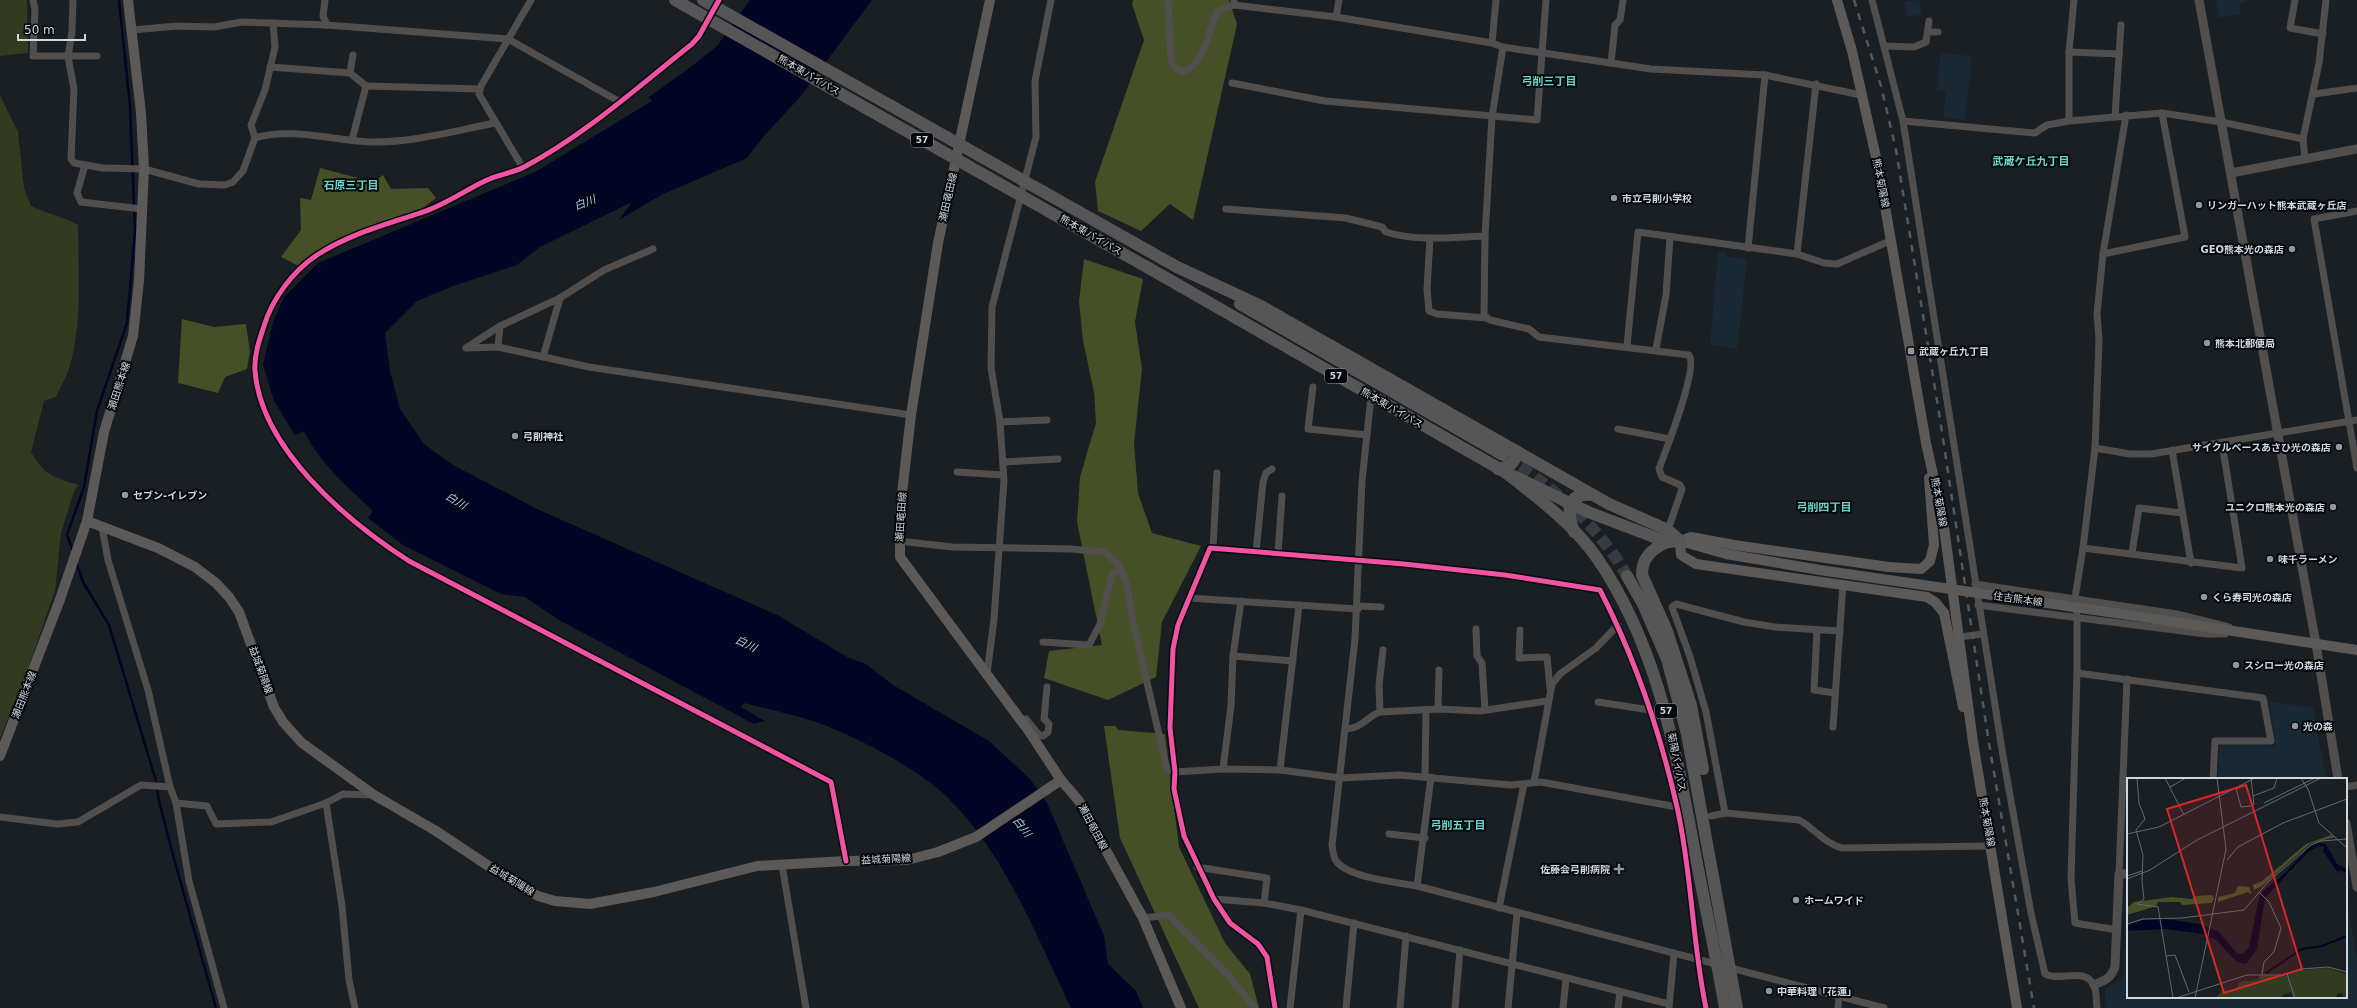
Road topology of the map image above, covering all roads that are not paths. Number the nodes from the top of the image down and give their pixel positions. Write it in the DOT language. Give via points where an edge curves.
graph roads {
  1 [pos="33,0"];
  2 [pos="73,0"];
  3 [pos="128,0"];
  4 [pos="325,0"];
  5 [pos="531,0"];
  6 [pos="675,0"];
  7 [pos="703,0"];
  8 [pos="719,0"];
  9 [pos="990,0"];
  10 [pos="1051,0"];
  11 [pos="1168,0"];
  12 [pos="1339,0"];
  13 [pos="1496,0"];
  14 [pos="1546,0"];
  15 [pos="1623,0"];
  16 [pos="1838,0"];
  17 [pos="1872,0"];
  18 [pos="2074,0"];
  19 [pos="2199,0"];
  20 [pos="2294,0"];
  21 [pos="2326,0"];
  22 [pos="1234,2"];
  23 [pos="1336,17"];
  24 [pos="1929,21"];
  25 [pos="273,23"];
  26 [pos="2121,25"];
  27 [pos="327,26"];
  28 [pos="132,30"];
  29 [pos="1929,32"];
  30 [pos="1938,32"];
  31 [pos="2323,34"];
  32 [pos="508,39"];
  33 [pos="1492,43"];
  34 [pos="1885,46"];
  35 [pos="1503,47"];
  36 [pos="2069,52"];
  37 [pos="1544,54"];
  38 [pos="2119,54"];
  39 [pos="353,55"];
  40 [pos="97,56"];
  41 [pos="68,57"];
  42 [pos="1611,63"];
  43 [pos="270,67"];
  44 [pos="350,73"];
  45 [pos="1765,75"];
  46 [pos="1232,83"];
  47 [pos="1816,84"];
  48 [pos="366,86"];
  49 [pos="2357,88"];
  50 [pos="480,89"];
  51 [pos="2314,94"];
  52 [pos="1861,95"];
  53 [pos="620,102"];
  54 [pos="2162,113"];
  55 [pos="2126,115"];
  56 [pos="2115,116"];
  57 [pos="1492,117"];
  58 [pos="1903,121"];
  59 [pos="2069,121"];
  60 [pos="2221,122"];
  61 [pos="495,123"];
  62 [pos="254,138"];
  63 [pos="2303,139"];
  64 [pos="352,140"];
  65 [pos="2357,149"];
  66 [pos="2305,159"];
  67 [pos="85,165"];
  68 [pos="523,168"];
  69 [pos="142,169"];
  70 [pos="2231,173"];
  71 [pos="141,209"];
  72 [pos="1226,209"];
  73 [pos="2357,211"];
  74 [pos="1486,236"];
  75 [pos="1670,237"];
  76 [pos="1430,238"];
  77 [pos="1892,240"];
  78 [pos="1748,248"];
  79 [pos="653,249"];
  80 [pos="1797,254"];
  81 [pos="2103,254"];
  82 [pos="560,298"];
  83 [pos="1486,318"];
  84 [pos="500,326"];
  85 [pos="1627,346"];
  86 [pos="498,347"];
  87 [pos="1656,349"];
  88 [pos="543,356"];
  89 [pos="1313,387"];
  90 [pos="1371,397"];
  91 [pos="911,415"];
  92 [pos="1047,420"];
  93 [pos="2357,420"];
  94 [pos="1000,422"];
  95 [pos="2348,422"];
  96 [pos="1618,429"];
  97 [pos="2277,432"];
  98 [pos="1367,435"];
  99 [pos="1670,439"];
  100 [pos="1926,443"];
  101 [pos="2222,443"];
  102 [pos="2095,448"];
  103 [pos="2172,450"];
  104 [pos="1507,452"];
  105 [pos="1058,459"];
  106 [pos="1003,462"];
  107 [pos="2357,468"];
  108 [pos="1272,469"];
  109 [pos="1502,470"];
  110 [pos="957,472"];
  111 [pos="1217,473"];
  112 [pos="1003,475"];
  113 [pos="1593,495"];
  114 [pos="1282,496"];
  115 [pos="1570,503"];
  116 [pos="2182,513"];
  117 [pos="87,522"];
  118 [pos="102,527"];
  119 [pos="1574,533"];
  120 [pos="1668,536"];
  121 [pos="898,541"];
  122 [pos="1680,541"];
  123 [pos="1213,548"];
  124 [pos="2083,548"];
  125 [pos="1000,549"];
  126 [pos="1256,552"];
  127 [pos="2132,553"];
  128 [pos="1278,554"];
  129 [pos="1358,561"];
  130 [pos="2191,563"];
  131 [pos="1121,569"];
  132 [pos="1627,576"];
  133 [pos="1843,584"];
  134 [pos="1975,584"];
  135 [pos="1189,598"];
  136 [pos="2075,598"];
  137 [pos="1241,601"];
  138 [pos="1299,605"];
  139 [pos="1978,605"];
  140 [pos="1358,607"];
  141 [pos="1381,607"];
  142 [pos="2077,617"];
  143 [pos="1618,625"];
  144 [pos="1476,629"];
  145 [pos="1520,630"];
  146 [pos="1817,630"];
  147 [pos="1840,631"];
  148 [pos="1983,634"];
  149 [pos="2252,634"];
  150 [pos="1959,638"];
  151 [pos="1043,642"];
  152 [pos="2316,644"];
  153 [pos="1383,650"];
  154 [pos="2357,650"];
  155 [pos="975,654"];
  156 [pos="1233,656"];
  157 [pos="1293,661"];
  158 [pos="1439,670"];
  159 [pos="987,673"];
  160 [pos="2077,673"];
  161 [pos="2127,679"];
  162 [pos="1046,687"];
  163 [pos="1550,688"];
  164 [pos="1835,693"];
  165 [pos="1547,701"];
  166 [pos="1598,702"];
  167 [pos="1438,709"];
  168 [pos="1426,710"];
  169 [pos="1485,710"];
  170 [pos="1650,710"];
  171 [pos="1380,712"];
  172 [pos="1833,727"];
  173 [pos="1346,729"];
  174 [pos="1973,742"];
  175 [pos="0,756"];
  176 [pos="1223,769"];
  177 [pos="1280,770"];
  178 [pos="1175,772"];
  179 [pos="1428,777"];
  180 [pos="1340,778"];
  181 [pos="2213,778"];
  182 [pos="2338,778"];
  183 [pos="1061,780"];
  184 [pos="1534,782"];
  185 [pos="1524,784"];
  186 [pos="2357,785"];
  187 [pos="170,787"];
  188 [pos="2347,787"];
  189 [pos="374,795"];
  190 [pos="176,803"];
  191 [pos="326,804"];
  192 [pos="1677,807"];
  193 [pos="1724,812"];
  194 [pos="1711,816"];
  195 [pos="0,817"];
  196 [pos="1389,834"];
  197 [pos="2347,834"];
  198 [pos="1425,838"];
  199 [pos="1991,846"];
  200 [pos="846,861"];
  201 [pos="782,865"];
  202 [pos="1197,867"];
  203 [pos="2123,874"];
  204 [pos="2351,877"];
  205 [pos="1417,886"];
  206 [pos="2357,886"];
  207 [pos="1214,899"];
  208 [pos="1718,901"];
  209 [pos="1264,903"];
  210 [pos="1499,908"];
  211 [pos="1301,910"];
  212 [pos="1518,913"];
  213 [pos="1142,918"];
  214 [pos="1354,923"];
  215 [pos="2117,930"];
  216 [pos="1406,936"];
  217 [pos="1460,950"];
  218 [pos="1674,953"];
  219 [pos="1700,961"];
  220 [pos="1512,965"];
  221 [pos="1717,966"];
  222 [pos="1730,969"];
  223 [pos="1566,979"];
  224 [pos="2094,985"];
  225 [pos="1620,992"];
  226 [pos="1839,996"];
  227 [pos="1669,1006"];
  228 [pos="1865,1006"];
  229 [pos="224,1008"];
  230 [pos="355,1008"];
  231 [pos="806,1008"];
  232 [pos="1181,1008"];
  233 [pos="1254,1008"];
  234 [pos="1275,1008"];
  235 [pos="1290,1008"];
  236 [pos="1346,1008"];
  237 [pos="1400,1008"];
  238 [pos="1455,1008"];
  239 [pos="1508,1008"];
  240 [pos="1563,1008"];
  241 [pos="1618,1008"];
  242 [pos="1706,1008"];
  243 [pos="1725,1008"];
  244 [pos="1737,1008"];
  245 [pos="1838,1008"];
  246 [pos="1884,1008"];
  247 [pos="2017,1008"];
  248 [pos="2097,1008"];
  1 -- 41 [label="street" via="33,56"];
  2 -- 41 [label="street"];
  3 -- 28 [label="main road, 瀬田熊本線"];
  4 -- 27 [label="street" via="323,16"];
  5 -- 32 [label="street"];
  6 -- 90 [label="highway, 熊本東バイパス / 57, bridge"];
  7 -- 104 [label="highway, 熊本東バイパス / 57, bridge" via="1177,267 1261,306"];
  8 -- 53 [label="street" via="692,44"];
  9 -- 91 [label="main road, 瀬田竜田線" via="938,243"];
  10 -- 94 [label="street" via="1035,81 1036,137 992,307 991,368"];
  11 -- 22 [label="street" via="1171,61 1173,66 1182,72 1189,69 1205,45 1217,11"];
  12 -- 23 [label="street"];
  13 -- 33 [label="street"];
  14 -- 37 [label="street"];
  15 -- 42 [label="street" via="1620,20 1615,25"];
  16 -- 52 [label="main road, 熊本菊陽線"];
  17 -- 34 [label="street"];
  18 -- 36 [label="street"];
  19 -- 60 [label="street"];
  20 -- 31 [label="street" via="2290,28"];
  21 -- 31 [label="street"];
  22 -- 23 [label="street"];
  23 -- 33 [label="street"];
  24 -- 29 [label="street"];
  25 -- 27 [label="street"];
  25 -- 28 [label="street" via="242,22 214,27 177,26"];
  25 -- 43 [label="street" via="275,47"];
  26 -- 38 [label="street"];
  27 -- 32 [label="street"];
  28 -- 69 [label="main road, 瀬田熊本線" via="141,112"];
  29 -- 30 [label="street"];
  29 -- 34 [label="street" via="1926,42 1914,47"];
  31 -- 51 [label="street"];
  32 -- 50 [label="street"];
  32 -- 53 [label="street"];
  33 -- 35 [label="street"];
  34 -- 58 [label="street"];
  35 -- 37 [label="street"];
  35 -- 57 [label="street"];
  36 -- 38 [label="street"];
  36 -- 59 [label="street"];
  37 -- 42 [label="street"];
  37 -- 57 [label="street" via="1537,120"];
  38 -- 56 [label="street"];
  39 -- 44 [label="street"];
  40 -- 41 [label="street"];
  41 -- 67 [label="street" via="74,90 71,159 74,163"];
  42 -- 45 [label="street" via="1651,69"];
  43 -- 44 [label="street"];
  43 -- 62 [label="street" via="251,125"];
  44 -- 48 [label="street"];
  45 -- 47 [label="street"];
  45 -- 78 [label="street"];
  46 -- 57 [label="street" via="1324,102"];
  47 -- 52 [label="street"];
  47 -- 80 [label="street"];
  48 -- 50 [label="street"];
  48 -- 64 [label="street"];
  49 -- 51 [label="street"];
  50 -- 61 [label="street" via="481,100"];
  51 -- 63 [label="street"];
  52 -- 77 [label="main road, 熊本菊陽線"];
  53 -- 68 [label="street" via="555,150"];
  54 -- 55 [label="street"];
  54 -- 60 [label="street"];
  54 -- 81 [label="street" via="2185,237"];
  55 -- 56 [label="street"];
  55 -- 81 [label="street"];
  56 -- 59 [label="street"];
  57 -- 74 [label="street"];
  58 -- 59 [label="street" via="2035,133 2047,125"];
  58 -- 134 [label="street"];
  60 -- 63 [label="street"];
  60 -- 70 [label="street"];
  61 -- 64 [label="street" via="396,141"];
  61 -- 68 [label="street"];
  62 -- 64 [label="street" via="267,134"];
  62 -- 69 [label="street" via="243,171 233,182 225,185 198,184"];
  63 -- 66 [label="street"];
  65 -- 66 [label="street"];
  66 -- 70 [label="street"];
  67 -- 69 [label="street"];
  67 -- 71 [label="street" via="77,193 81,202"];
  68 -- 200 [label="street" via="488,179 423,213 348,238 317,255 298,270 267,314 255,354 259,394 266,410 291,454 321,491 352,521 396,553 526,624 831,782"];
  69 -- 71 [label="main road, 瀬田熊本線"];
  70 -- 97 [label="street"];
  71 -- 117 [label="main road, 瀬田熊本線" via="133,336 104,432"];
  72 -- 76 [label="street" via="1346,218 1382,227 1389,233"];
  73 -- 95 [label="street" via="2314,219"];
  74 -- 76 [label="street"];
  74 -- 83 [label="street" via="1483,309"];
  75 -- 78 [label="street"];
  75 -- 85 [label="street" via="1638,232"];
  75 -- 87 [label="street" via="1666,295"];
  76 -- 83 [label="street" via="1427,289 1429,311 1437,314"];
  77 -- 80 [label="street" via="1837,264 1824,263"];
  77 -- 100 [label="main road, 熊本菊陽線"];
  78 -- 80 [label="street"];
  79 -- 82 [label="street" via="604,270"];
  81 -- 102 [label="street" via="2097,314 2099,340"];
  82 -- 84 [label="street"];
  82 -- 88 [label="street"];
  83 -- 85 [label="street" via="1527,328 1539,337"];
  84 -- 86 [label="street"];
  84 -- 86 [label="street" via="466,348"];
  85 -- 87 [label="street"];
  86 -- 88 [label="street"];
  87 -- 99 [label="street" via="1691,357 1683,401"];
  88 -- 91 [label="street" via="589,367"];
  89 -- 98 [label="street" via="1308,429"];
  90 -- 98 [label="street"];
  90 -- 109 [label="highway, 熊本東バイパス / 57"];
  91 -- 121 [label="main road, 瀬田竜田線"];
  92 -- 94 [label="street"];
  93 -- 95 [label="street"];
  94 -- 106 [label="street"];
  95 -- 97 [label="street"];
  95 -- 107 [label="street"];
  96 -- 99 [label="street"];
  97 -- 101 [label="street"];
  97 -- 152 [label="street"];
  98 -- 129 [label="street"];
  99 -- 120 [label="street" via="1660,472 1664,479 1680,485 1682,489"];
  100 -- 122 [label="main road" via="1934,545 1930,561 1921,569 1889,567 1734,545 1691,536"];
  100 -- 150 [label="main road, 熊本菊陽線" via="1943,520"];
  101 -- 103 [label="street"];
  101 -- 130 [label="street" via="2242,568"];
  102 -- 103 [label="street" via="2130,454"];
  102 -- 124 [label="street"];
  103 -- 116 [label="street"];
  104 -- 109 [label="highway" via="1516,453 1516,458"];
  104 -- 113 [label="highway, 熊本東バイパス"];
  105 -- 106 [label="street"];
  106 -- 112 [label="street"];
  108 -- 126 [label="street" via="1266,473 1263,482"];
  109 -- 115 [label="highway"];
  109 -- 119 [label="highway, 菊陽バイパス / 57" via="1544,504"];
  110 -- 112 [label="street"];
  111 -- 123 [label="street"];
  112 -- 125 [label="street"];
  113 -- 115 [label="highway" via="1579,496"];
  113 -- 120 [label="highway, 熊本東バイパス"];
  114 -- 128 [label="street"];
  115 -- 119 [label="highway" via="1569,513"];
  115 -- 120 [label="highway" via="1588,512"];
  116 -- 127 [label="street" via="2139,508"];
  116 -- 130 [label="street"];
  117 -- 118 [label="main road, 益城菊陽線"];
  117 -- 175 [label="main road, 瀬田熊本線"];
  118 -- 187 [label="street" via="108,560 148,690"];
  118 -- 189 [label="main road, 益城菊陽線" via="158,548 195,567 216,583 239,612 274,706 283,722 302,743"];
  119 -- 221 [label="highway, 菊陽バイパス / 57" via="1597,557 1628,610 1659,686 1672,735"];
  120 -- 122 [label="highway"];
  120 -- 194 [label="highway" via="1649,552 1642,566 1642,575 1667,631 1691,705"];
  121 -- 125 [label="street"];
  121 -- 159 [label="main road, 瀬田竜田線" via="900,557"];
  122 -- 133 [label="main road" via="1682,555 1696,564"];
  122 -- 149 [label="main road, 住吉熊本線, bridge" via="1726,554 1820,570"];
  123 -- 126 [label="street"];
  123 -- 135 [label="street" via="1210,548"];
  124 -- 127 [label="street"];
  124 -- 136 [label="street"];
  125 -- 131 [label="street" via="1072,549 1105,552"];
  125 -- 159 [label="street"];
  126 -- 128 [label="street"];
  127 -- 130 [label="street"];
  128 -- 129 [label="street"];
  129 -- 140 [label="street"];
  129 -- 143 [label="street" via="1505,575 1600,590"];
  131 -- 151 [label="street" via="1112,574 1100,624 1089,645"];
  131 -- 178 [label="street" via="1126,581 1167,769"];
  132 -- 208 [label="highway, 菊陽バイパス / 57" via="1658,638 1674,684 1694,766"];
  133 -- 147 [label="street"];
  133 -- 174 [label="main road" via="1927,597 1935,602 1944,613 1960,699"];
  134 -- 136 [label="street"];
  134 -- 139 [label="street"];
  135 -- 137 [label="street"];
  135 -- 178 [label="street" via="1178,625 1173,649 1170,728"];
  136 -- 142 [label="street"];
  136 -- 149 [label="street" via="2208,620"];
  137 -- 138 [label="street"];
  137 -- 156 [label="street"];
  138 -- 140 [label="street"];
  138 -- 157 [label="street"];
  139 -- 142 [label="street"];
  139 -- 148 [label="street"];
  140 -- 141 [label="street"];
  140 -- 173 [label="street"];
  142 -- 149 [label="street" via="2206,634"];
  142 -- 160 [label="street"];
  143 -- 163 [label="street" via="1596,648 1560,674"];
  143 -- 170 [label="street"];
  144 -- 169 [label="street" via="1477,656 1482,664"];
  145 -- 163 [label="street" via="1519,658 1547,657"];
  146 -- 147 [label="street"];
  146 -- 164 [label="street" via="1813,689 1815,692"];
  146 -- 193 [label="street" via="1775,627 1726,619 1676,604 1672,607 1706,712"];
  147 -- 164 [label="street"];
  148 -- 150 [label="street"];
  148 -- 224 [label="street" via="2031,913 2045,974 2052,978 2074,974 2085,976"];
  149 -- 152 [label="main road, 住吉熊本線"];
  150 -- 174 [label="main road, 熊本菊陽線"];
  152 -- 154 [label="main road, 住吉熊本線"];
  152 -- 182 [label="street"];
  153 -- 171 [label="street" via="1379,689"];
  155 -- 159 [label="street"];
  156 -- 157 [label="street"];
  156 -- 176 [label="street" via="1231,706"];
  157 -- 177 [label="street"];
  158 -- 167 [label="street"];
  159 -- 162 [label="street" via="1039,735 1043,736 1048,732 1049,724 1044,719"];
  159 -- 183 [label="main road, 瀬田竜田線"];
  160 -- 161 [label="street"];
  160 -- 215 [label="street" via="2071,880 2075,923"];
  161 -- 181 [label="street" via="2263,698 2271,741 2215,741"];
  161 -- 203 [label="street"];
  163 -- 165 [label="street"];
  164 -- 172 [label="street"];
  165 -- 169 [label="street"];
  165 -- 184 [label="street"];
  166 -- 170 [label="street"];
  167 -- 168 [label="street"];
  167 -- 169 [label="street"];
  168 -- 171 [label="street"];
  168 -- 179 [label="street"];
  170 -- 192 [label="street"];
  171 -- 173 [label="street" via="1358,728"];
  173 -- 180 [label="street"];
  174 -- 199 [label="main road, 熊本菊陽線"];
  176 -- 177 [label="street"];
  176 -- 178 [label="street"];
  177 -- 180 [label="street"];
  178 -- 202 [label="street" via="1174,789 1184,836"];
  179 -- 180 [label="street" via="1400,775"];
  179 -- 185 [label="street" via="1499,785"];
  179 -- 198 [label="street"];
  180 -- 205 [label="street" via="1332,845 1336,861 1355,873"];
  183 -- 200 [label="main road, 益城菊陽線" via="976,837 938,852 907,860"];
  183 -- 213 [label="main road, 瀬田竜田線" via="1079,801"];
  184 -- 185 [label="street"];
  184 -- 192 [label="street" via="1552,783"];
  185 -- 210 [label="street"];
  186 -- 188 [label="street"];
  187 -- 190 [label="street"];
  187 -- 195 [label="street" via="141,785 78,822 56,824"];
  189 -- 191 [label="street" via="343,794"];
  189 -- 201 [label="main road, 益城菊陽線" via="436,831 523,888 555,901 590,904 654,892 757,866"];
  190 -- 191 [label="street" via="207,806 216,824 271,822"];
  190 -- 229 [label="street" via="188,881"];
  191 -- 230 [label="street"];
  192 -- 219 [label="street"];
  193 -- 194 [label="street"];
  193 -- 199 [label="street" via="1799,820 1810,826 1832,846 1842,848"];
  194 -- 208 [label="highway"];
  196 -- 198 [label="street"];
  197 -- 204 [label="street"];
  198 -- 205 [label="street"];
  199 -- 247 [label="main road, 熊本菊陽線"];
  200 -- 201 [label="main road, 益城菊陽線"];
  201 -- 231 [label="street"];
  202 -- 207 [label="street"];
  202 -- 209 [label="street" via="1267,878"];
  203 -- 215 [label="street"];
  204 -- 206 [label="street"];
  205 -- 210 [label="street"];
  207 -- 209 [label="street"];
  207 -- 234 [label="street" via="1230,923 1258,944 1267,957"];
  208 -- 222 [label="highway, 菊陽バイパス / 57"];
  209 -- 211 [label="street"];
  210 -- 212 [label="street"];
  211 -- 214 [label="street"];
  211 -- 235 [label="street"];
  212 -- 218 [label="street"];
  212 -- 220 [label="street"];
  213 -- 232 [label="main road, 瀬田竜田線"];
  213 -- 233 [label="street" via="1169,916 1227,974"];
  214 -- 216 [label="street"];
  214 -- 236 [label="street"];
  215 -- 224 [label="street" via="2113,974 2107,980"];
  216 -- 217 [label="street"];
  216 -- 237 [label="street"];
  217 -- 220 [label="street"];
  217 -- 238 [label="street"];
  218 -- 219 [label="street"];
  218 -- 227 [label="street"];
  219 -- 221 [label="street"];
  219 -- 242 [label="street"];
  220 -- 223 [label="street"];
  220 -- 239 [label="street"];
  221 -- 222 [label="street"];
  221 -- 243 [label="highway, 菊陽バイパス / 57"];
  222 -- 226 [label="street"];
  222 -- 244 [label="highway, 菊陽バイパス / 57"];
  223 -- 225 [label="street"];
  223 -- 240 [label="street"];
  224 -- 248 [label="street"];
  225 -- 227 [label="street"];
  225 -- 241 [label="street"];
  226 -- 228 [label="street"];
  226 -- 245 [label="street"];
  228 -- 246 [label="street"];
}
